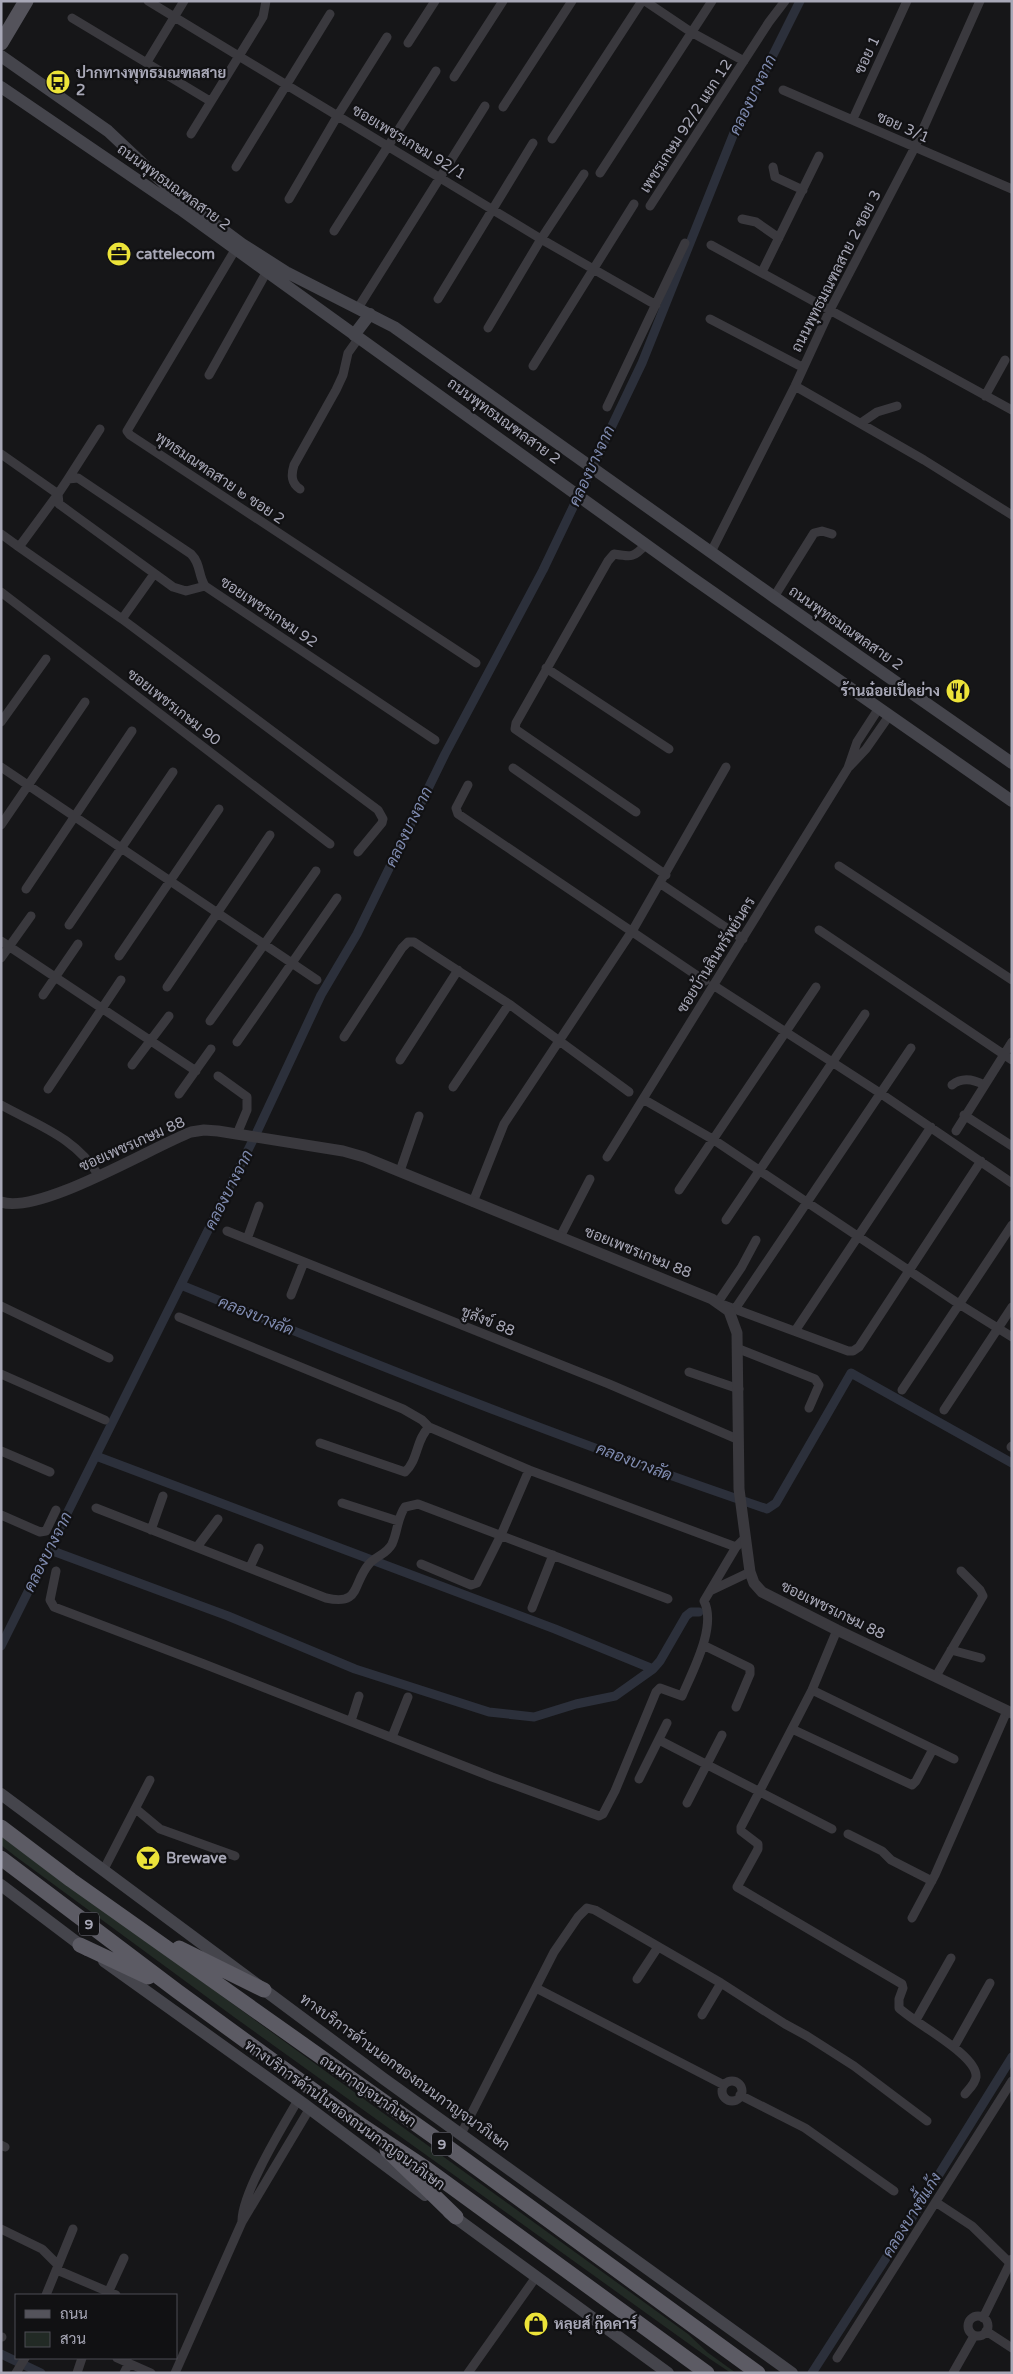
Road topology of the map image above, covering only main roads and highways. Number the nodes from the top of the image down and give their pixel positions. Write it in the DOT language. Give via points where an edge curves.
graph roads {
  1 [pos="26,1"];
  2 [pos="1,43"];
  3 [pos="1,56"];
  4 [pos="1,86"];
  5 [pos="364,311"];
  6 [pos="356,337"];
  7 [pos="1012,762"];
  8 [pos="1012,801"];
  9 [pos="1,1794"];
  10 [pos="1,1827"];
  11 [pos="1,1858"];
  12 [pos="1,1886"];
  13 [pos="142,1929"];
  14 [pos="80,1945"];
  15 [pos="264,1990"];
  16 [pos="177,1991"];
  17 [pos="361,2125"];
  18 [pos="456,2217"];
  19 [pos="668,2373"];
  20 [pos="707,2373"];
  21 [pos="758,2373"];
  22 [pos="792,2373"];
  1 -- 2 [label="main road"];
  3 -- 5 [label="main road, ถนนพุทธมณฑลสาย 2" via="108,131 176,194 242,244 286,272"];
  4 -- 6 [label="main road, ถนนพุทธมณฑลสาย 2" via="180,209"];
  5 -- 6 [label="main road"];
  5 -- 7 [label="main road, ถนนพุทธมณฑลสาย 2" via="394,328"];
  6 -- 8 [label="main road, ถนนพุทธมณฑลสาย 2"];
  9 -- 15 [label="main road, ทางบริการด้านนอกของถนนกาญจนาภิเษก"];
  10 -- 13 [label="highway, ถนนกาญจนาภิเษก / 9"];
  11 -- 16 [label="highway, ถนนกาญจนาภิเษก / 9"];
  12 -- 14 [label="main road, ทางบริการด้านในของถนนกาญจนาภิเษก"];
  13 -- 15 [label="highway"];
  13 -- 21 [label="highway, ถนนกาญจนาภิเษก / 9"];
  14 -- 16 [label="highway"];
  14 -- 18 [label="main road, ทางบริการด้านในของถนนกาญจนาภิเษก" via="310,2108"];
  15 -- 22 [label="main road, ทางบริการด้านนอกของถนนกาญจนาภิเษก"];
  16 -- 17 [label="highway, ถนนกาญจนาภิเษก / 9"];
  17 -- 18 [label="highway"];
  17 -- 20 [label="highway, ถนนกาญจนาภิเษก / 9" via="427,2169"];
  18 -- 19 [label="main road, ทางบริการด้านในของถนนกาญจนาภิเษก"];
}
